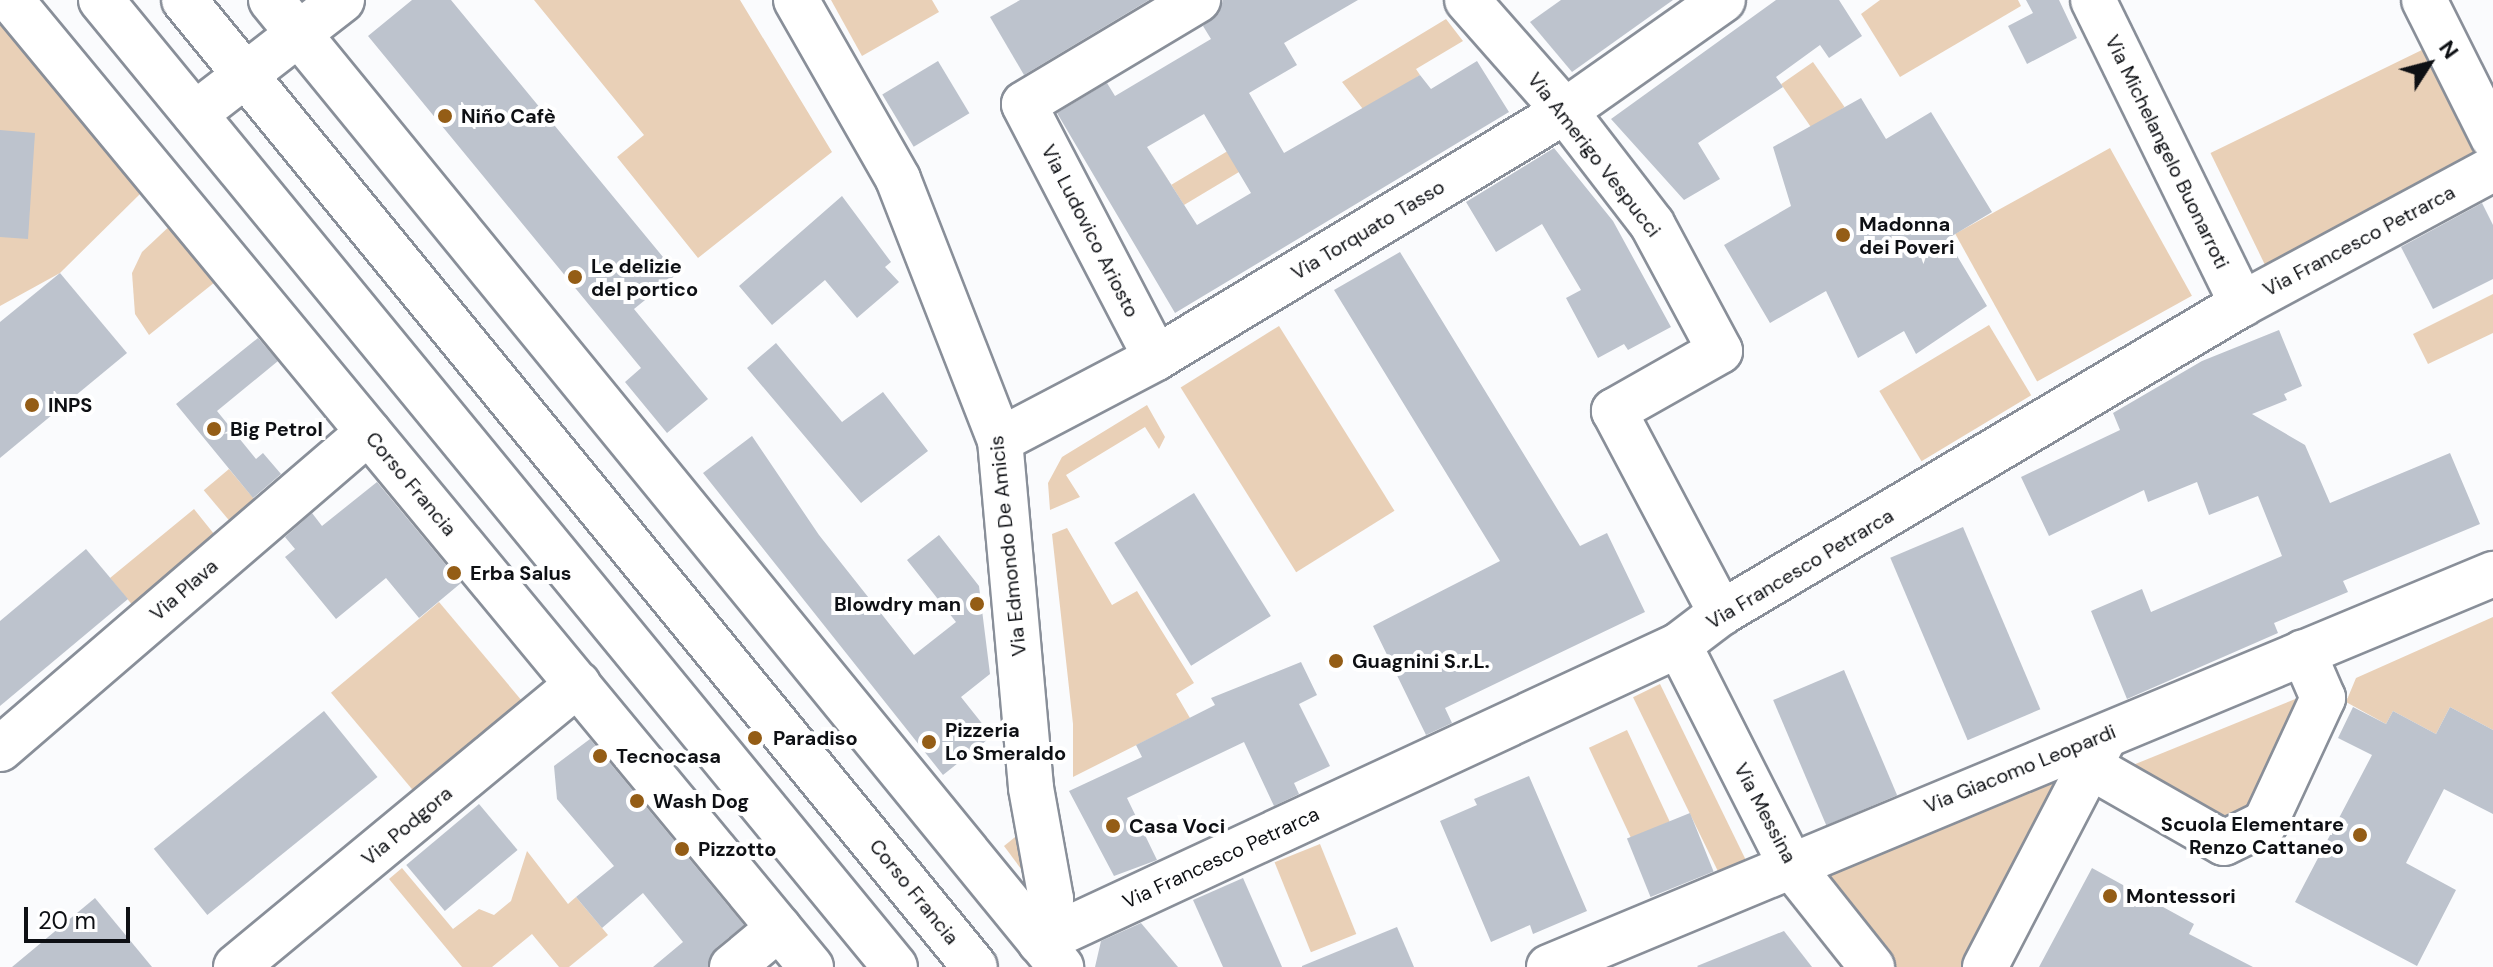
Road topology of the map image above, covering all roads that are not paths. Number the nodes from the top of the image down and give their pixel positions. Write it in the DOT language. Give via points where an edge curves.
graph roads {
  1 [pos="11,0"];
  2 [pos="101,0"];
  3 [pos="184,0"];
  4 [pos="342,0"];
  5 [pos="796,0"];
  6 [pos="1198,0"];
  7 [pos="1467,0"];
  8 [pos="1723,0"];
  9 [pos="2093,0"];
  10 [pos="2424,0"];
  11 [pos="284,16"];
  12 [pos="245,73"];
  13 [pos="1565,111"];
  14 [pos="195,114"];
  15 [pos="2493,138"];
  16 [pos="2493,169"];
  17 [pos="2242,304"];
  18 [pos="1156,358"];
  19 [pos="368,432"];
  20 [pos="1000,440"];
  21 [pos="2493,574"];
  22 [pos="1721,613"];
  23 [pos="1679,645"];
  24 [pos="2303,652"];
  25 [pos="578,684"];
  26 [pos="0,749"];
  27 [pos="2098,750"];
  28 [pos="1790,864"];
  29 [pos="779,928"];
  30 [pos="1050,955"];
  31 [pos="236,967"];
  32 [pos="732,967"];
  33 [pos="811,967"];
  34 [pos="895,967"];
  35 [pos="975,967"];
  36 [pos="1549,967"];
  37 [pos="1872,967"];
  38 [pos="1985,967"];
  1 -- 19 [label="street, Corso Francia"];
  2 -- 14 [label="street"];
  3 -- 12 [label="street, Corso Francia"];
  4 -- 11 [label="street"];
  5 -- 20 [label="street, Via Edmondo De Amicis" via="898,179"];
  6 -- 18 [label="street, Via Ludovico Ariosto" via="1024,104"];
  7 -- 13 [label="street, Via Amerigo Vespucci"];
  8 -- 13 [label="street, Via Torquato Tasso"];
  9 -- 17 [label="street, Via Michelangelo Buonarroti"];
  10 -- 15 [label="street"];
  11 -- 12 [label="street"];
  11 -- 30 [label="street"];
  12 -- 14 [label="street"];
  12 -- 35 [label="street, Corso Francia"];
  13 -- 18 [label="street, Via Torquato Tasso"];
  13 -- 22 [label="street, Via Amerigo Vespucci" via="1652,224 1720,351 1614,411"];
  14 -- 34 [label="street"];
  16 -- 17 [label="street, Via Francesco Petrarca"];
  17 -- 22 [label="street, Via Francesco Petrarca"];
  18 -- 20 [label="street, Via Torquato Tasso"];
  19 -- 25 [label="street, Corso Francia"];
  19 -- 26 [label="street, Via Plava"];
  20 -- 30 [label="street, Via Edmondo De Amicis" via="1031,788 1051,899"];
  21 -- 24 [label="street, Via Giacomo Leopardi"];
  22 -- 23 [label="street, Via Francesco Petrarca"];
  23 -- 28 [label="street, Via Messina"];
  23 -- 30 [label="street, Via Francesco Petrarca"];
  24 -- 27 [label="street, Via Giacomo Leopardi"];
  24 -- 27 [label="street" via="2323,698 2265,823 2224,843"];
  25 -- 29 [label="street, Corso Francia"];
  25 -- 31 [label="street, Via Podgora"];
  27 -- 28 [label="street, Via Giacomo Leopardi"];
  27 -- 38 [label="street"];
  28 -- 36 [label="street, Via Giacomo Leopardi"];
  28 -- 37 [label="street, Via Messina"];
  29 -- 32 [label="street"];
  29 -- 33 [label="street, Corso Francia"];
}
